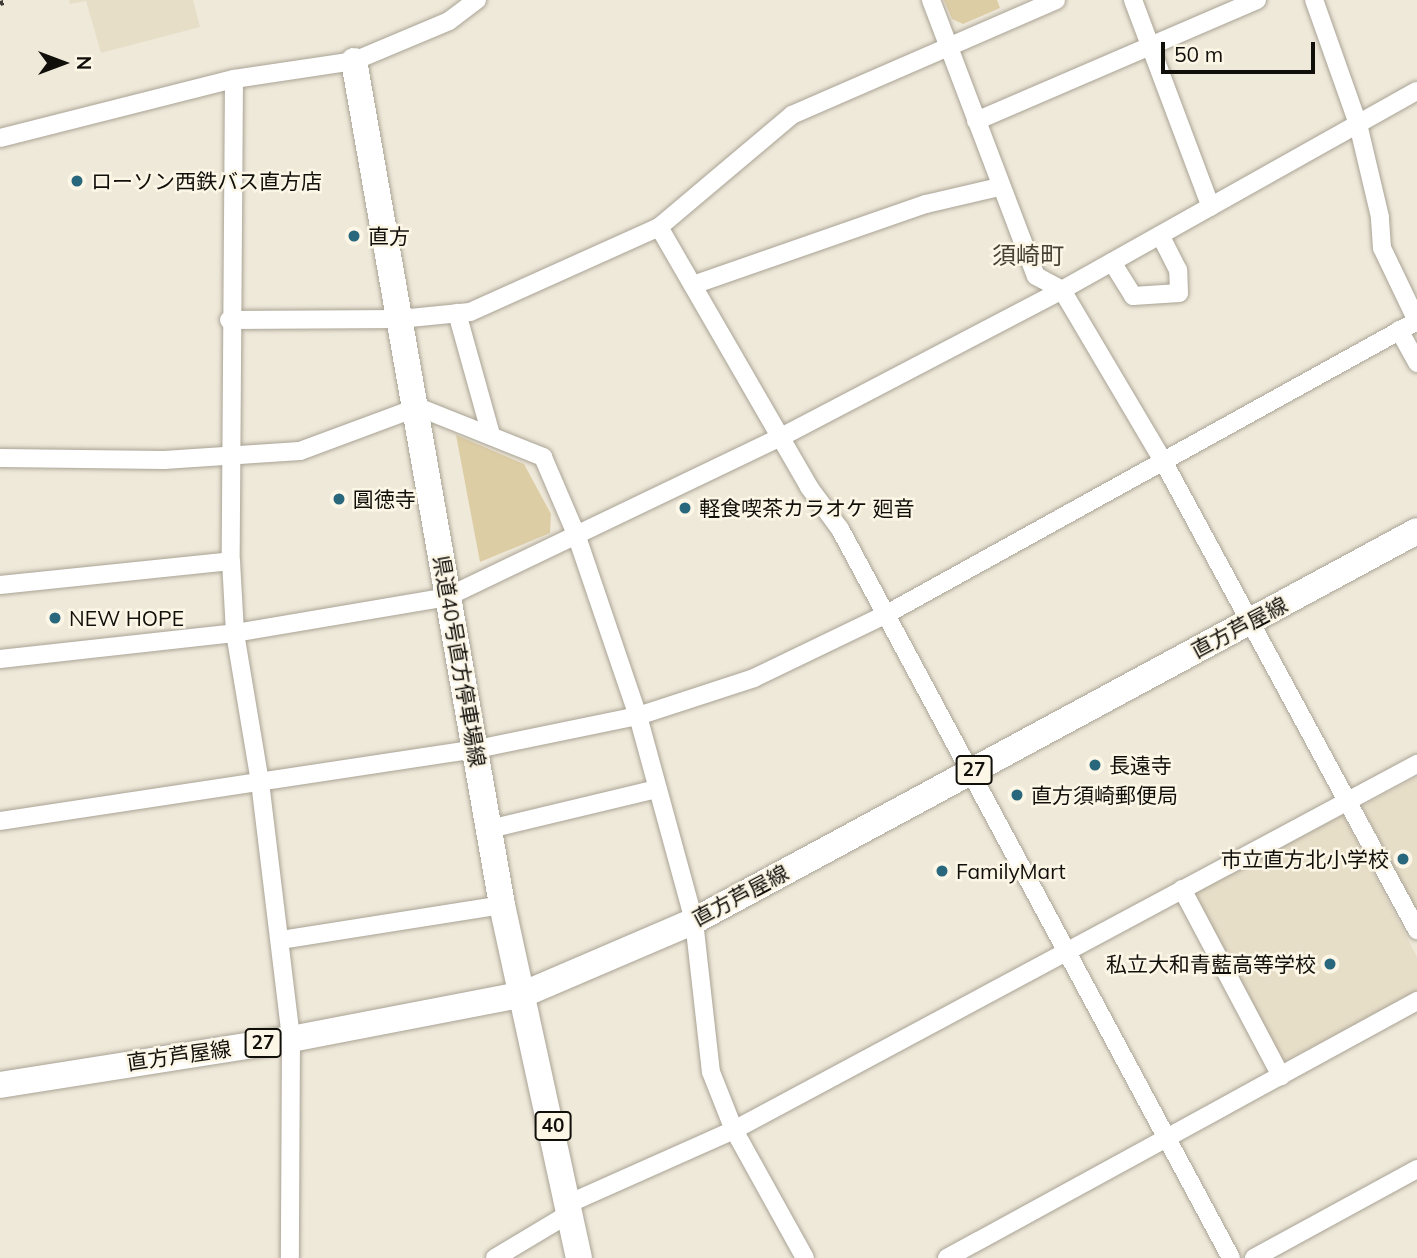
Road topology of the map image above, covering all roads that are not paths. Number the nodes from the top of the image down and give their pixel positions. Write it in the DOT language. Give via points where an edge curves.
graph roads {
  1 [pos="477,0"];
  2 [pos="931,0"];
  3 [pos="1056,0"];
  4 [pos="1133,0"];
  5 [pos="1257,0"];
  6 [pos="1314,0"];
  7 [pos="949,47"];
  8 [pos="1151,47"];
  9 [pos="354,61"];
  10 [pos="234,79"];
  11 [pos="1417,91"];
  12 [pos="976,121"];
  13 [pos="1358,124"];
  14 [pos="0,138"];
  15 [pos="999,187"];
  16 [pos="1211,207"];
  17 [pos="659,227"];
  18 [pos="1160,235"];
  19 [pos="1112,262"];
  20 [pos="693,285"];
  21 [pos="1062,290"];
  22 [pos="457,313"];
  23 [pos="400,319"];
  24 [pos="229,320"];
  25 [pos="1399,330"];
  26 [pos="1417,363"];
  27 [pos="418,407"];
  28 [pos="491,435"];
  29 [pos="781,437"];
  30 [pos="229,455"];
  31 [pos="0,458"];
  32 [pos="1162,459"];
  33 [pos="1417,531"];
  34 [pos="576,534"];
  35 [pos="231,561"];
  36 [pos="0,585"];
  37 [pos="447,597"];
  38 [pos="885,615"];
  39 [pos="1253,620"];
  40 [pos="235,634"];
  41 [pos="0,659"];
  42 [pos="638,716"];
  43 [pos="477,749"];
  44 [pos="1417,764"];
  45 [pos="971,771"];
  46 [pos="260,782"];
  47 [pos="656,789"];
  48 [pos="1349,801"];
  49 [pos="0,821"];
  50 [pos="490,829"];
  51 [pos="1182,889"];
  52 [pos="502,905"];
  53 [pos="694,921"];
  54 [pos="1417,930"];
  55 [pos="281,940"];
  56 [pos="1066,950"];
  57 [pos="524,994"];
  58 [pos="1417,1001"];
  59 [pos="291,1040"];
  60 [pos="1281,1076"];
  61 [pos="0,1085"];
  62 [pos="734,1130"];
  63 [pos="1167,1139"];
  64 [pos="1417,1169"];
  65 [pos="571,1208"];
  66 [pos="290,1258"];
  67 [pos="495,1258"];
  68 [pos="579,1258"];
  69 [pos="804,1258"];
  70 [pos="947,1258"];
  71 [pos="1231,1258"];
  72 [pos="1254,1258"];
  1 -- 9 [label="street" via="449,22"];
  2 -- 7 [label="street"];
  3 -- 7 [label="street"];
  4 -- 8 [label="street"];
  5 -- 8 [label="street"];
  6 -- 13 [label="street"];
  7 -- 12 [label="street"];
  7 -- 17 [label="street" via="792,115"];
  8 -- 12 [label="street"];
  8 -- 16 [label="street"];
  9 -- 10 [label="street"];
  9 -- 23 [label="main road, 県道40号直方停車場線 / 40"];
  10 -- 14 [label="street"];
  10 -- 24 [label="street"];
  11 -- 13 [label="street"];
  12 -- 15 [label="street"];
  13 -- 16 [label="street"];
  13 -- 25 [label="street" via="1380,218 1382,248 1417,321"];
  15 -- 20 [label="street" via="926,204"];
  15 -- 21 [label="street" via="1036,276"];
  16 -- 18 [label="street"];
  17 -- 20 [label="street"];
  17 -- 22 [label="street" via="470,312"];
  18 -- 19 [label="street"];
  18 -- 19 [label="street" via="1178,270 1179,293 1133,296"];
  19 -- 21 [label="street"];
  20 -- 29 [label="street"];
  21 -- 29 [label="street"];
  21 -- 32 [label="street"];
  22 -- 23 [label="street"];
  22 -- 28 [label="street"];
  23 -- 24 [label="street"];
  23 -- 27 [label="main road, 県道40号直方停車場線 / 40"];
  24 -- 30 [label="street"];
  25 -- 26 [label="street"];
  25 -- 32 [label="street"];
  27 -- 28 [label="street"];
  27 -- 30 [label="street" via="300,451"];
  27 -- 37 [label="main road, 県道40号直方停車場線 / 40"];
  28 -- 34 [label="street" via="543,457"];
  29 -- 34 [label="street"];
  29 -- 38 [label="street" via="840,529"];
  30 -- 31 [label="street" via="164,460"];
  30 -- 35 [label="street"];
  32 -- 38 [label="street"];
  32 -- 39 [label="street"];
  33 -- 39 [label="main road, 直方芦屋線 / 27"];
  34 -- 37 [label="street"];
  34 -- 42 [label="street"];
  35 -- 36 [label="street"];
  35 -- 40 [label="street"];
  37 -- 40 [label="street"];
  37 -- 43 [label="main road, 県道40号直方停車場線 / 40"];
  38 -- 42 [label="street" via="754,678"];
  38 -- 45 [label="street"];
  39 -- 45 [label="main road, 直方芦屋線 / 27"];
  39 -- 48 [label="street"];
  40 -- 41 [label="street"];
  40 -- 46 [label="street"];
  42 -- 43 [label="street"];
  42 -- 47 [label="street"];
  43 -- 46 [label="street"];
  43 -- 50 [label="main road, 県道40号直方停車場線 / 40"];
  44 -- 48 [label="street"];
  45 -- 53 [label="main road, 直方芦屋線 / 27"];
  45 -- 56 [label="street"];
  46 -- 49 [label="street"];
  46 -- 55 [label="street"];
  47 -- 50 [label="street"];
  47 -- 53 [label="street"];
  48 -- 51 [label="street"];
  48 -- 54 [label="street"];
  50 -- 52 [label="main road, 県道40号直方停車場線 / 40"];
  51 -- 56 [label="street"];
  51 -- 60 [label="street"];
  52 -- 55 [label="street"];
  52 -- 57 [label="main road, 県道40号直方停車場線 / 40"];
  53 -- 57 [label="main road, 直方芦屋線 / 27"];
  53 -- 62 [label="street" via="710,1072"];
  55 -- 59 [label="street"];
  56 -- 62 [label="street"];
  56 -- 63 [label="street"];
  57 -- 59 [label="main road, 直方芦屋線 / 27"];
  57 -- 65 [label="main road, 県道40号直方停車場線 / 40"];
  58 -- 60 [label="street"];
  59 -- 61 [label="main road, 直方芦屋線 / 27"];
  59 -- 66 [label="street"];
  60 -- 63 [label="street"];
  62 -- 65 [label="street"];
  62 -- 69 [label="street"];
  63 -- 70 [label="street"];
  63 -- 71 [label="street"];
  64 -- 72 [label="street"];
  65 -- 67 [label="street"];
  65 -- 68 [label="main road, 県道40号直方停車場線 / 40"];
}
